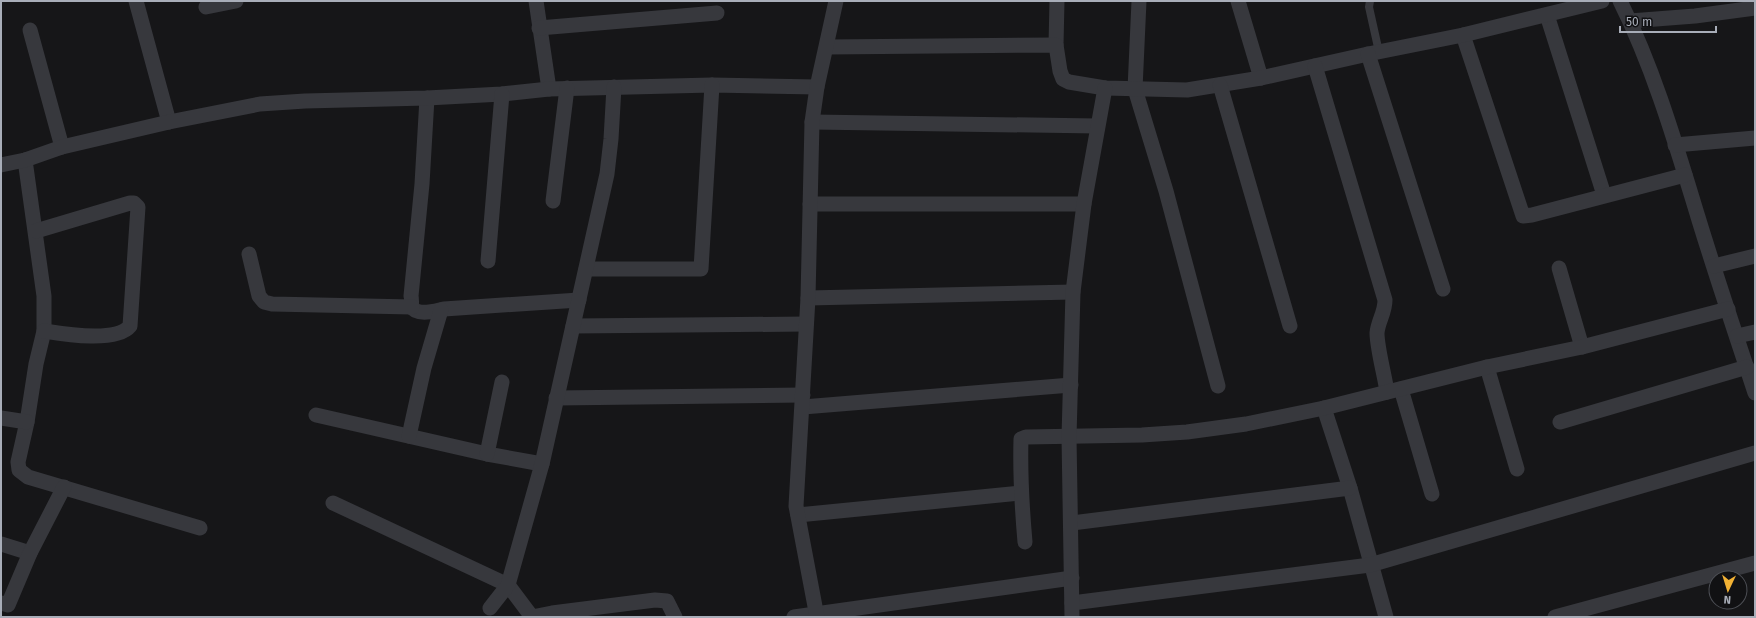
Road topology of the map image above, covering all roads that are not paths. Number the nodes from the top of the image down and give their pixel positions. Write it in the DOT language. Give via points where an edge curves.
graph roads {
  1 [pos="136,1"];
  2 [pos="236,1"];
  3 [pos="536,1"];
  4 [pos="836,1"];
  5 [pos="1057,1"];
  6 [pos="1139,1"];
  7 [pos="1238,1"];
  8 [pos="1370,1"];
  9 [pos="1602,1"];
  10 [pos="1620,1"];
  11 [pos="206,7"];
  12 [pos="1755,8"];
  13 [pos="717,13"];
  14 [pos="1547,14"];
  15 [pos="1630,21"];
  16 [pos="539,28"];
  17 [pos="30,30"];
  18 [pos="1463,34"];
  19 [pos="1056,45"];
  20 [pos="827,47"];
  21 [pos="1373,53"];
  22 [pos="1315,66"];
  23 [pos="1261,78"];
  24 [pos="712,85"];
  25 [pos="1220,85"];
  26 [pos="614,87"];
  27 [pos="567,88"];
  28 [pos="817,88"];
  29 [pos="1104,88"];
  30 [pos="549,89"];
  31 [pos="1135,89"];
  32 [pos="502,94"];
  33 [pos="427,98"];
  34 [pos="169,122"];
  35 [pos="812,122"];
  36 [pos="1096,126"];
  37 [pos="1755,138"];
  38 [pos="1675,145"];
  39 [pos="62,147"];
  40 [pos="25,160"];
  41 [pos="1,165"];
  42 [pos="1685,175"];
  43 [pos="1604,196"];
  44 [pos="553,201"];
  45 [pos="810,204"];
  46 [pos="1084,204"];
  47 [pos="36,231"];
  48 [pos="249,254"];
  49 [pos="1755,256"];
  50 [pos="488,261"];
  51 [pos="1714,266"];
  52 [pos="1559,268"];
  53 [pos="586,269"];
  54 [pos="1443,289"];
  55 [pos="1072,292"];
  56 [pos="808,298"];
  57 [pos="579,300"];
  58 [pos="412,307"];
  59 [pos="1728,309"];
  60 [pos="441,310"];
  61 [pos="806,324"];
  62 [pos="573,326"];
  63 [pos="1290,326"];
  64 [pos="44,331"];
  65 [pos="1755,332"];
  66 [pos="1736,336"];
  67 [pos="1582,346"];
  68 [pos="1487,367"];
  69 [pos="1746,367"];
  70 [pos="502,382"];
  71 [pos="1072,385"];
  72 [pos="1218,386"];
  73 [pos="1394,391"];
  74 [pos="1755,393"];
  75 [pos="556,398"];
  76 [pos="803,401"];
  77 [pos="1324,408"];
  78 [pos="316,415"];
  79 [pos="1,418"];
  80 [pos="27,422"];
  81 [pos="1560,422"];
  82 [pos="409,436"];
  83 [pos="1069,437"];
  84 [pos="1755,453"];
  85 [pos="487,454"];
  86 [pos="542,464"];
  87 [pos="1517,469"];
  88 [pos="64,487"];
  89 [pos="1350,488"];
  90 [pos="1021,493"];
  91 [pos="1432,494"];
  92 [pos="333,503"];
  93 [pos="798,515"];
  94 [pos="1072,523"];
  95 [pos="200,528"];
  96 [pos="1025,542"];
  97 [pos="1,544"];
  98 [pos="30,553"];
  99 [pos="1755,563"];
  100 [pos="1370,565"];
  101 [pos="1072,578"];
  102 [pos="508,585"];
  103 [pos="6,608"];
  104 [pos="490,608"];
  105 [pos="1072,610"];
  106 [pos="582,613"];
  107 [pos="816,615"];
  108 [pos="675,617"];
  109 [pos="794,617"];
  110 [pos="1386,617"];
  111 [pos="1555,617"];
  1 -- 34 [label="street"];
  2 -- 11 [label="street"];
  3 -- 16 [label="street"];
  4 -- 20 [label="street"];
  5 -- 19 [label="street"];
  6 -- 31 [label="street"];
  7 -- 23 [label="street"];
  8 -- 21 [label="lane"];
  9 -- 14 [label="street"];
  10 -- 15 [label="street"];
  12 -- 15 [label="street"];
  13 -- 16 [label="street"];
  14 -- 18 [label="street"];
  14 -- 43 [label="street"];
  15 -- 38 [label="street"];
  16 -- 30 [label="street"];
  17 -- 39 [label="street"];
  18 -- 21 [label="street"];
  18 -- 43 [label="street" via="1523,216"];
  19 -- 20 [label="street"];
  19 -- 29 [label="street" via="1063,79"];
  20 -- 28 [label="street"];
  21 -- 22 [label="street"];
  21 -- 54 [label="street"];
  22 -- 23 [label="street"];
  22 -- 73 [label="street" via="1384,300 1385,310 1377,334"];
  23 -- 25 [label="street"];
  24 -- 26 [label="street"];
  24 -- 28 [label="street"];
  24 -- 53 [label="street" via="701,269"];
  25 -- 31 [label="street" via="1187,90"];
  25 -- 63 [label="street"];
  26 -- 27 [label="street"];
  26 -- 53 [label="street" via="607,174"];
  27 -- 30 [label="street"];
  27 -- 44 [label="street"];
  28 -- 35 [label="street"];
  29 -- 31 [label="street"];
  29 -- 36 [label="street"];
  30 -- 32 [label="street"];
  31 -- 72 [label="street" via="1168,199"];
  32 -- 33 [label="street"];
  32 -- 50 [label="street"];
  33 -- 34 [label="street" via="260,104"];
  33 -- 58 [label="street"];
  34 -- 39 [label="street"];
  35 -- 36 [label="street"];
  35 -- 45 [label="street"];
  36 -- 46 [label="street"];
  37 -- 38 [label="street"];
  38 -- 42 [label="street"];
  39 -- 40 [label="street"];
  40 -- 41 [label="street"];
  40 -- 47 [label="street"];
  42 -- 43 [label="street"];
  42 -- 51 [label="street"];
  45 -- 46 [label="street"];
  45 -- 56 [label="street"];
  46 -- 55 [label="street"];
  47 -- 64 [label="street" via="44,296"];
  47 -- 64 [label="street" via="130,202 138,207 130,326 123,332 100,335"];
  48 -- 58 [label="street" via="260,296 264,302"];
  49 -- 51 [label="street"];
  51 -- 59 [label="street"];
  52 -- 67 [label="street"];
  53 -- 57 [label="street"];
  55 -- 56 [label="street"];
  55 -- 71 [label="street"];
  56 -- 61 [label="street"];
  57 -- 60 [label="street"];
  57 -- 62 [label="street"];
  58 -- 60 [label="street" via="422,312"];
  59 -- 66 [label="street"];
  59 -- 67 [label="street"];
  60 -- 82 [label="street" via="424,368"];
  61 -- 62 [label="street"];
  61 -- 76 [label="street"];
  62 -- 75 [label="street"];
  64 -- 80 [label="street"];
  65 -- 66 [label="street"];
  66 -- 69 [label="street"];
  67 -- 68 [label="street"];
  68 -- 73 [label="street"];
  68 -- 87 [label="street"];
  69 -- 74 [label="street"];
  69 -- 81 [label="street"];
  70 -- 85 [label="street"];
  71 -- 76 [label="street"];
  71 -- 83 [label="street"];
  73 -- 77 [label="street"];
  73 -- 91 [label="street"];
  75 -- 76 [label="street"];
  75 -- 86 [label="street"];
  76 -- 93 [label="street" via="796,506"];
  77 -- 83 [label="street" via="1246,424 1187,432"];
  77 -- 89 [label="street"];
  78 -- 82 [label="street"];
  79 -- 80 [label="street"];
  80 -- 88 [label="street" via="18,462 19,470 28,477"];
  82 -- 85 [label="street"];
  83 -- 90 [label="street" via="1021,440"];
  83 -- 94 [label="street"];
  84 -- 100 [label="street"];
  85 -- 86 [label="street"];
  86 -- 102 [label="street"];
  88 -- 95 [label="street"];
  88 -- 98 [label="street"];
  89 -- 94 [label="street"];
  89 -- 100 [label="street"];
  90 -- 93 [label="street"];
  90 -- 96 [label="street"];
  92 -- 102 [label="street"];
  93 -- 107 [label="street"];
  94 -- 101 [label="street"];
  97 -- 98 [label="street"];
  98 -- 103 [label="street"];
  99 -- 111 [label="street"];
  100 -- 105 [label="street"];
  100 -- 110 [label="street"];
  101 -- 105 [label="street"];
  101 -- 107 [label="street"];
  102 -- 104 [label="street"];
  102 -- 106 [label="street" via="532,617"];
  106 -- 108 [label="street" via="654,600 667,601"];
  107 -- 109 [label="street"];
}
